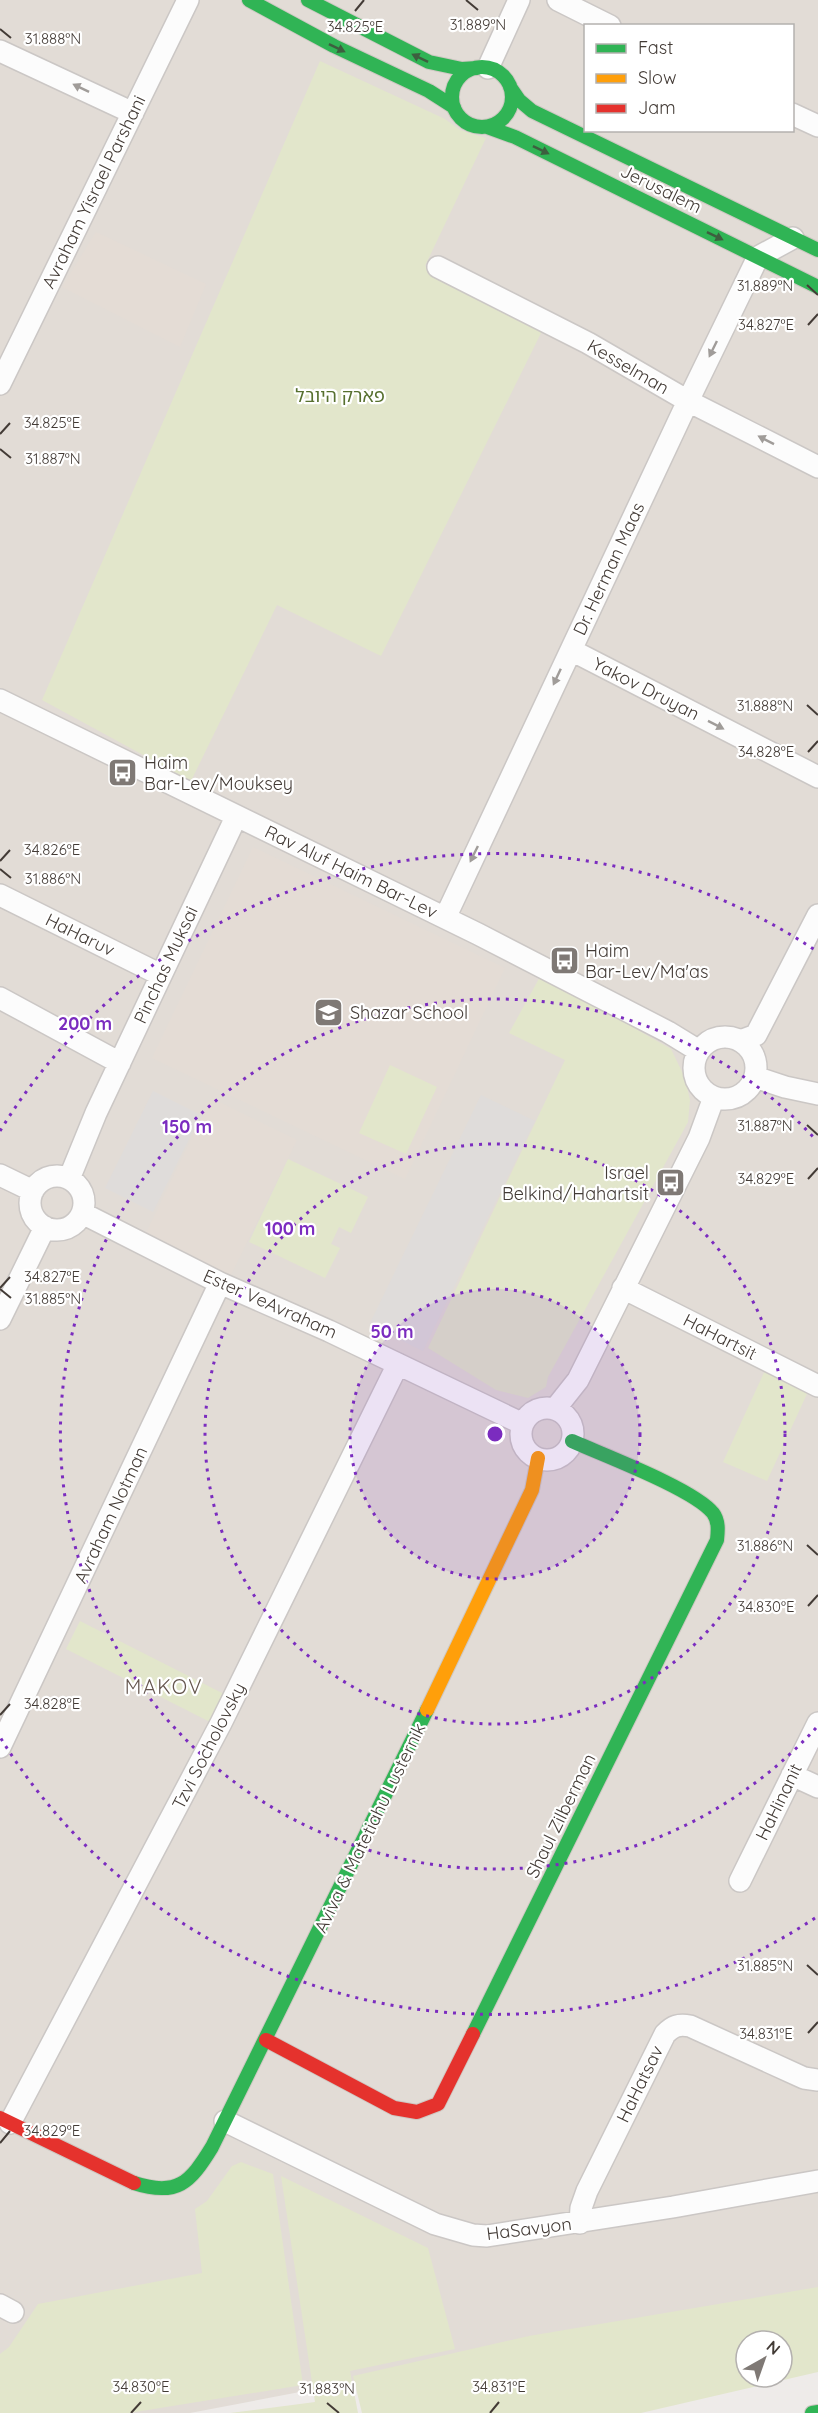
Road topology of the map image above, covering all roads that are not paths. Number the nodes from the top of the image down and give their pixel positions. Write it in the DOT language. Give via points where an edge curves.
graph roads {
  1 [pos="188,0"];
  2 [pos="249,0"];
  3 [pos="308,0"];
  4 [pos="519,0"];
  5 [pos="558,0"];
  6 [pos="606,24"];
  7 [pos="0,51"];
  8 [pos="482,68"];
  9 [pos="510,87"];
  10 [pos="454,107"];
  11 [pos="133,113"];
  12 [pos="794,115"];
  13 [pos="818,126"];
  14 [pos="487,127"];
  15 [pos="793,238"];
  16 [pos="818,250"];
  17 [pos="758,257"];
  18 [pos="438,267"];
  19 [pos="818,287"];
  20 [pos="8,349"];
  21 [pos="0,384"];
  22 [pos="688,401"];
  23 [pos="818,467"];
  24 [pos="571,650"];
  25 [pos="0,700"];
  26 [pos="818,777"];
  27 [pos="236,817"];
  28 [pos="0,895"];
  29 [pos="818,915"];
  30 [pos="445,918"];
  31 [pos="160,975"];
  32 [pos="0,998"];
  33 [pos="740,1041"];
  34 [pos="699,1051"];
  35 [pos="120,1063"];
  36 [pos="755,1077"];
  37 [pos="818,1094"];
  38 [pos="714,1097"];
  39 [pos="0,1175"];
  40 [pos="69,1179"];
  41 [pos="33,1191"];
  42 [pos="82,1213"];
  43 [pos="45,1227"];
  44 [pos="220,1283"];
  45 [pos="623,1288"];
  46 [pos="0,1319"];
  47 [pos="398,1364"];
  48 [pos="818,1386"];
  49 [pos="555,1410"];
  50 [pos="524,1424"];
  51 [pos="572,1441"];
  52 [pos="538,1458"];
  53 [pos="818,1723"];
  54 [pos="0,1747"];
  55 [pos="792,1775"];
  56 [pos="818,1787"];
  57 [pos="740,1881"];
  58 [pos="266,2040"];
  59 [pos="818,2080"];
  60 [pos="5,2121"];
  61 [pos="225,2121"];
  62 [pos="818,2181"];
  63 [pos="580,2223"];
  64 [pos="818,2412"];
  65 [pos="812,2413"];
  1 -- 11 [label="street, Avraham Yisrael Parshani"];
  2 -- 10 [label="main road, one-way"];
  8 -- 3 [label="main road, one-way" via="462,69 429,62"];
  4 -- 8 [label="street"];
  5 -- 6 [label="street"];
  11 -- 7 [label="street, one-way"];
  8 -- 9 [label="main road" via="505,78"];
  8 -- 10 [label="main road" via="459,78 452,97"];
  9 -- 14 [label="main road" via="508,112"];
  9 -- 15 [label="main road, Jerusalem" via="532,111"];
  10 -- 14 [label="main road" via="466,122"];
  11 -- 20 [label="street, Avraham Yisrael Parshani"];
  12 -- 13 [label="street"];
  14 -- 17 [label="main road, Jerusalem, one-way" via="515,137"];
  15 -- 16 [label="main road, Jerusalem"];
  15 -- 17 [label="street"];
  17 -- 19 [label="main road, Jerusalem"];
  17 -- 22 [label="street, Dr. Herman Maas, one-way"];
  18 -- 22 [label="street, Kesselman" via="588,343"];
  20 -- 21 [label="street, Avraham Yisrael Parshani"];
  23 -- 22 [label="street, Kesselman, one-way"];
  22 -- 24 [label="street, Dr. Herman Maas"];
  24 -- 26 [label="street, Yakov Druyan, one-way"];
  24 -- 30 [label="street, Dr. Herman Maas, one-way"];
  25 -- 27 [label="street, Rav Aluf Haim Bar-Lev"];
  27 -- 30 [label="street, Rav Aluf Haim Bar-Lev"];
  27 -- 31 [label="street, Pinchas Muksai"];
  28 -- 31 [label="street, HaHaruv"];
  29 -- 33 [label="street" via="756,1035"];
  30 -- 34 [label="street, Rav Aluf Haim Bar-Lev"];
  31 -- 35 [label="street, Pinchas Muksai"];
  32 -- 35 [label="street"];
  33 -- 34 [label="street" via="713,1039"];
  33 -- 36 [label="street" via="754,1056"];
  34 -- 38 [label="street" via="694,1068 696,1077"];
  35 -- 40 [label="street, Pinchas Muksai"];
  36 -- 37 [label="street"];
  36 -- 38 [label="street" via="743,1093"];
  38 -- 45 [label="street" via="699,1138"];
  39 -- 41 [label="street"];
  40 -- 41 [label="street" via="49,1178"];
  40 -- 42 [label="street" via="81,1190"];
  41 -- 43 [label="street" via="31,1209"];
  42 -- 43 [label="street" via="70,1227"];
  42 -- 44 [label="street, Ester VeAvraham"];
  43 -- 46 [label="street"];
  44 -- 47 [label="street, Ester VeAvraham"];
  44 -- 54 [label="street, Avraham Notman"];
  45 -- 48 [label="street, HaHartsit"];
  45 -- 49 [label="street" via="578,1380"];
  47 -- 50 [label="street, Ester VeAvraham"];
  47 -- 60 [label="street, Tzvi Socholovsky" via="221,1723"];
  49 -- 50 [label="street" via="540,1409"];
  49 -- 51 [label="street" via="572,1425"];
  50 -- 52 [label="street" via="521,1432 525,1448"];
  51 -- 52 [label="street" via="569,1449 555,1459"];
  51 -- 58 [label="main road, Shaul Zilberman" via="693,1497 712,1510 718,1525 716,1544 438,2104 420,2112 401,2110"];
  52 -- 58 [label="main road, Aviva & Matetiahu Lusternik" via="532,1490"];
  53 -- 55 [label="street, HaHinanit"];
  55 -- 56 [label="street"];
  55 -- 57 [label="street, HaHinanit"];
  58 -- 61 [label="main road, Aviva & Matetiahu Lusternik"];
  59 -- 63 [label="street, HaHatsav" via="804,2078 690,2026 672,2027 665,2034 587,2192"];
  60 -- 61 [label="main road, Aviva & Matetiahu Lusternik" via="130,2182 150,2190 168,2191 181,2186 204,2161"];
  61 -- 63 [label="street, HaSavyon" via="452,2229 487,2236"];
  62 -- 63 [label="street, HaSavyon"];
  64 -- 65 [label="main road"];
}
